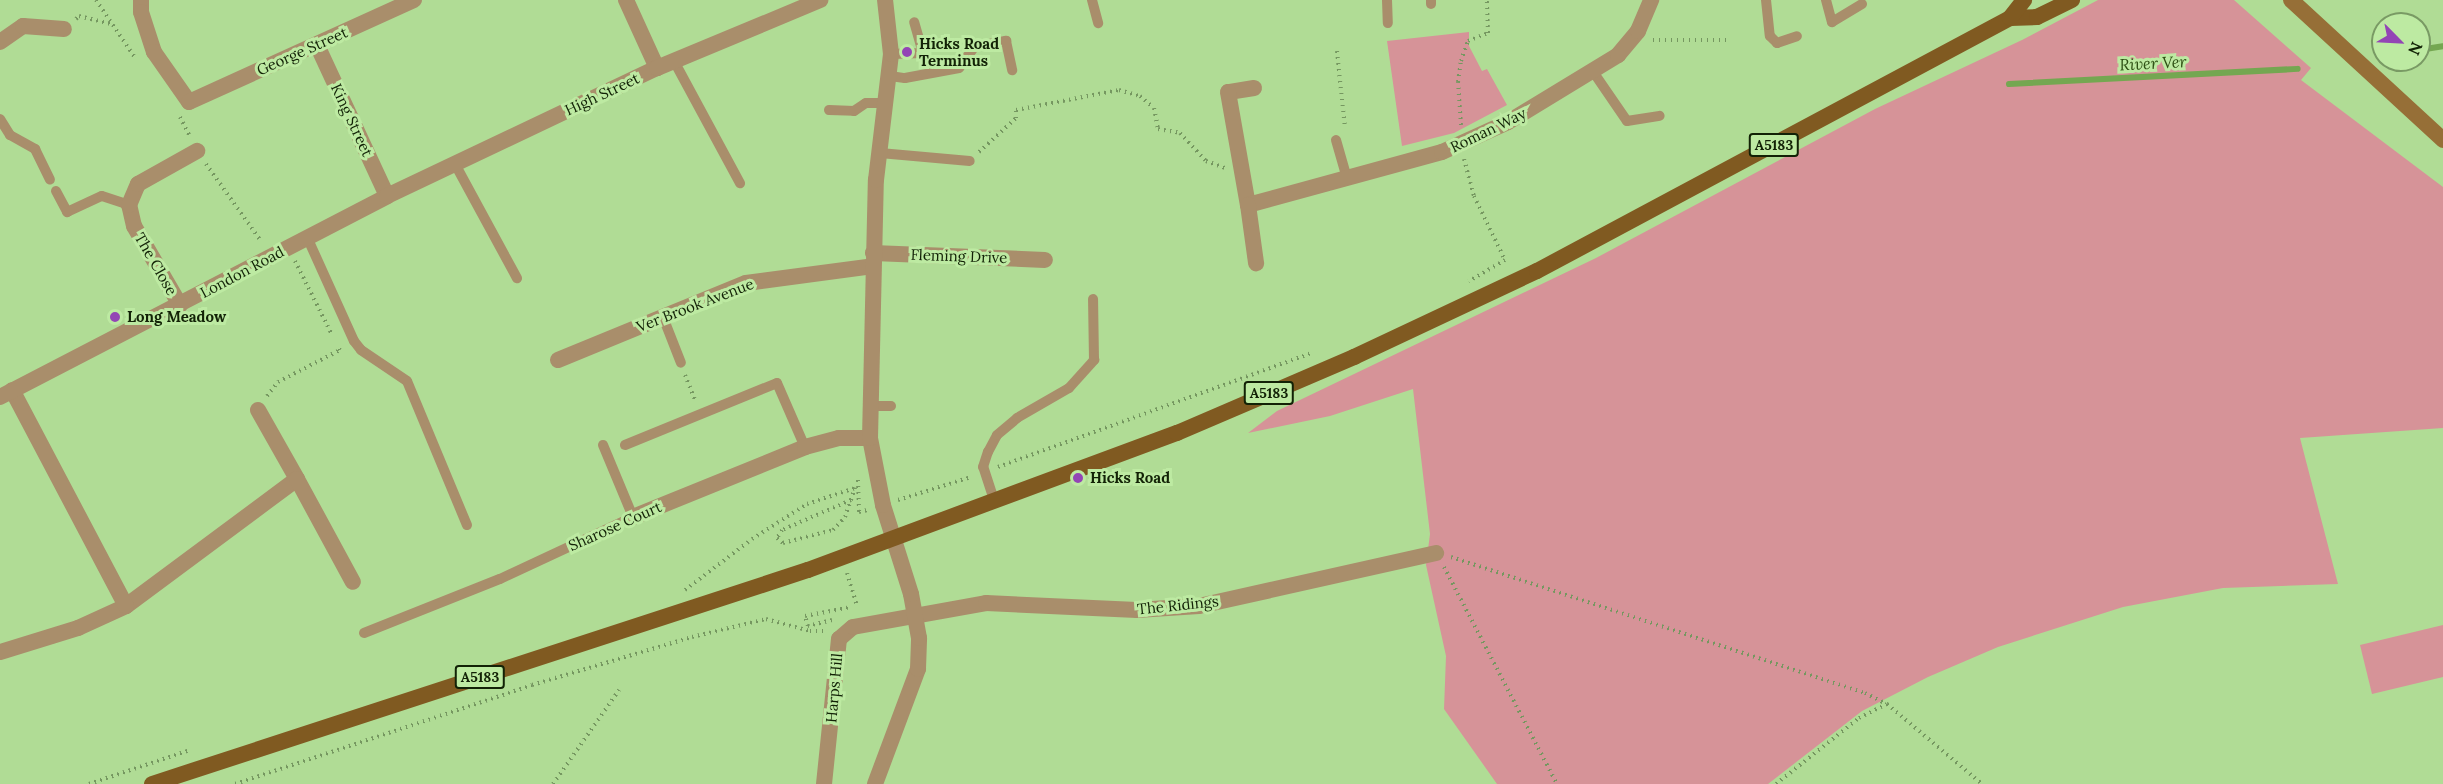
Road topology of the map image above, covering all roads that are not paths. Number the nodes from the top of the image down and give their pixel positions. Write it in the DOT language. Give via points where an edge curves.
graph roads {
  1 [pos="141,0"];
  2 [pos="414,0"];
  3 [pos="626,0"];
  4 [pos="820,0"];
  5 [pos="885,0"];
  6 [pos="1092,0"];
  7 [pos="1387,0"];
  8 [pos="1651,0"];
  9 [pos="1766,0"];
  10 [pos="1826,0"];
  11 [pos="2024,0"];
  12 [pos="2072,0"];
  13 [pos="2291,0"];
  14 [pos="1862,4"];
  15 [pos="2010,18"];
  16 [pos="914,22"];
  17 [pos="1098,22"];
  18 [pos="1388,23"];
  19 [pos="64,29"];
  20 [pos="1797,36"];
  21 [pos="0,42"];
  22 [pos="317,45"];
  23 [pos="891,54"];
  24 [pos="674,61"];
  25 [pos="657,68"];
  26 [pos="1012,70"];
  27 [pos="1594,73"];
  28 [pos="890,76"];
  29 [pos="1254,88"];
  30 [pos="888,103"];
  31 [pos="829,110"];
  32 [pos="1660,116"];
  33 [pos="0,119"];
  34 [pos="1336,140"];
  35 [pos="2443,140"];
  36 [pos="197,151"];
  37 [pos="880,153"];
  38 [pos="970,161"];
  39 [pos="455,164"];
  40 [pos="1347,178"];
  41 [pos="50,180"];
  42 [pos="740,183"];
  43 [pos="56,191"];
  44 [pos="387,196"];
  45 [pos="129,205"];
  46 [pos="1248,205"];
  47 [pos="307,237"];
  48 [pos="873,260"];
  49 [pos="1045,260"];
  50 [pos="1256,263"];
  51 [pos="517,278"];
  52 [pos="1093,299"];
  53 [pos="180,305"];
  54 [pos="663,317"];
  55 [pos="558,360"];
  56 [pos="681,363"];
  57 [pos="6,393"];
  58 [pos="870,406"];
  59 [pos="891,406"];
  60 [pos="258,410"];
  61 [pos="870,438"];
  62 [pos="603,445"];
  63 [pos="625,445"];
  64 [pos="805,447"];
  65 [pos="297,479"];
  66 [pos="995,503"];
  67 [pos="633,517"];
  68 [pos="467,525"];
  69 [pos="896,538"];
  70 [pos="1436,553"];
  71 [pos="353,582"];
  72 [pos="126,606"];
  73 [pos="915,614"];
  74 [pos="364,633"];
  75 [pos="0,652"];
  76 [pos="152,784"];
  77 [pos="824,784"];
  78 [pos="875,784"];
  1 -- 22 [label="street, George Street" via="154,52 182,106"];
  2 -- 22 [label="street, George Street"];
  3 -- 25 [label="street"];
  4 -- 24 [label="street, High Street"];
  5 -- 23 [label="street"];
  6 -- 17 [label="lane"];
  7 -- 18 [label="lane"];
  8 -- 27 [label="street, Roman Way" via="1638,31 1618,56"];
  9 -- 20 [label="lane" via="1770,36 1777,42"];
  10 -- 14 [label="lane" via="1832,22"];
  11 -- 15 [label="main road, A5183"];
  12 -- 15 [label="main road, A5183" via="2037,17"];
  13 -- 35 [label="main road"];
  15 -- 66 [label="main road, A5183" via="1537,271 1354,357 1198,424"];
  16 -- 23 [label="lane" via="923,52"];
  19 -- 21 [label="street" via="23,26"];
  22 -- 44 [label="street, King Street"];
  23 -- 28 [label="street"];
  24 -- 25 [label="street, High Street"];
  24 -- 42 [label="lane"];
  25 -- 39 [label="street, High Street"];
  26 -- 28 [label="lane" via="1006,41 974,47 959,68 905,78"];
  27 -- 32 [label="lane" via="1627,121"];
  27 -- 40 [label="street, Roman Way" via="1463,144"];
  28 -- 30 [label="street"];
  29 -- 46 [label="street" via="1228,92"];
  30 -- 31 [label="lane" via="866,103 854,111"];
  30 -- 37 [label="street"];
  33 -- 41 [label="lane" via="10,135 35,149"];
  34 -- 40 [label="lane"];
  36 -- 45 [label="street" via="138,184"];
  37 -- 38 [label="lane"];
  37 -- 48 [label="street"];
  39 -- 44 [label="street, High Street"];
  39 -- 51 [label="lane"];
  40 -- 46 [label="street, Roman Way"];
  43 -- 45 [label="lane" via="67,212 102,196"];
  44 -- 47 [label="street, London Road"];
  45 -- 53 [label="street, The Close" via="134,225"];
  46 -- 50 [label="street"];
  47 -- 53 [label="street, London Road"];
  47 -- 68 [label="lane" via="354,341 407,381"];
  48 -- 49 [label="street, Fleming Drive"];
  48 -- 54 [label="street, Ver Brook Avenue" via="746,283"];
  48 -- 58 [label="street"];
  52 -- 66 [label="lane" via="1094,360 1069,388 1017,418 998,435 988,452 985,472"];
  53 -- 57 [label="street, London Road"];
  54 -- 55 [label="street, Ver Brook Avenue"];
  54 -- 56 [label="lane"];
  57 -- 72 [label="street"];
  58 -- 59 [label="lane"];
  58 -- 61 [label="street"];
  60 -- 65 [label="street"];
  61 -- 64 [label="street, Sharose Court" via="839,438"];
  61 -- 69 [label="street" via="883,505"];
  62 -- 67 [label="lane"];
  63 -- 64 [label="lane" via="777,383"];
  64 -- 67 [label="street, Sharose Court"];
  65 -- 71 [label="street"];
  65 -- 72 [label="street"];
  66 -- 69 [label="main road, A5183"];
  67 -- 74 [label="lane, Sharose Court" via="500,579"];
  69 -- 73 [label="street"];
  69 -- 76 [label="main road, A5183"];
  70 -- 73 [label="street, The Ridings" via="1199,606 1137,610 986,603"];
  72 -- 75 [label="street" via="78,628"];
  73 -- 77 [label="street, Harps Hill" via="846,631 839,639"];
  73 -- 78 [label="street" via="918,669"];
}
